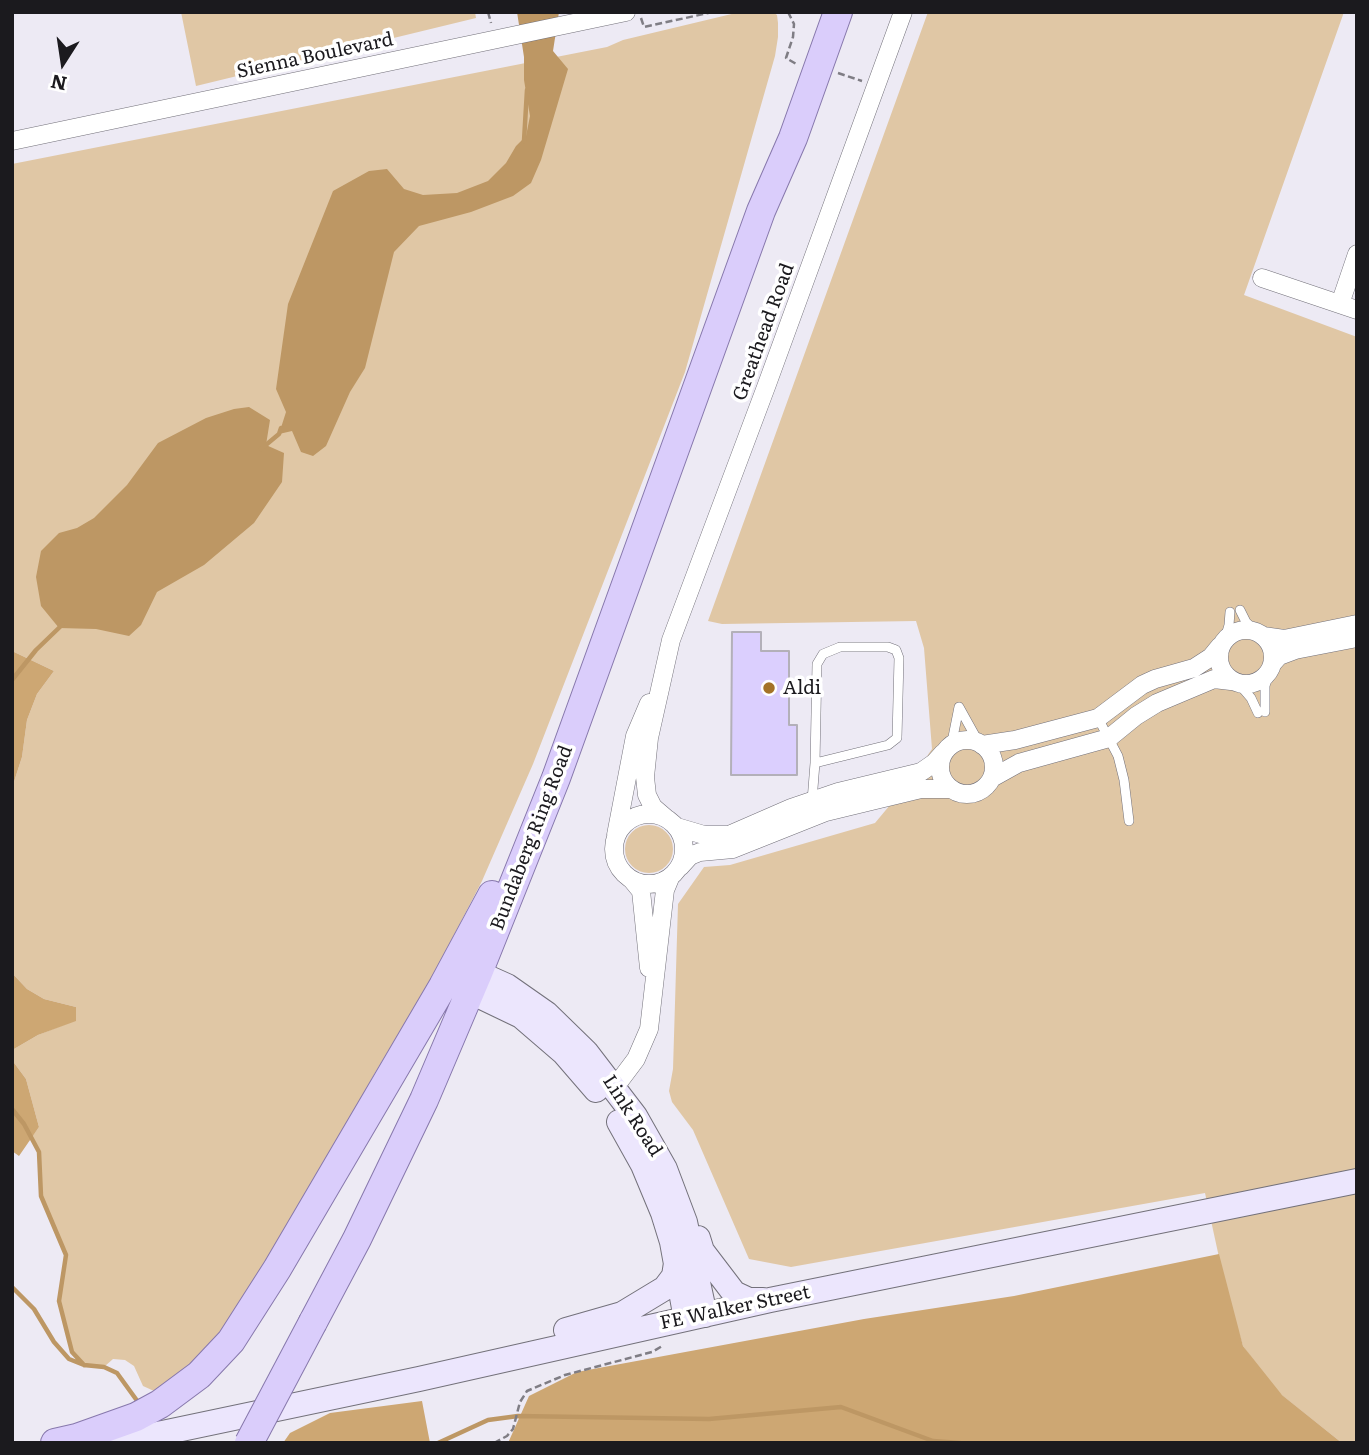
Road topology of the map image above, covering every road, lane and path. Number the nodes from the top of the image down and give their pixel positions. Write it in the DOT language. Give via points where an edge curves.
graph roads {
  1 [pos="488,12"];
  2 [pos="626,12"];
  3 [pos="713,12"];
  4 [pos="788,12"];
  5 [pos="822,12"];
  6 [pos="838,12"];
  7 [pos="903,12"];
  8 [pos="642,23"];
  9 [pos="491,24"];
  10 [pos="793,63"];
  11 [pos="833,71"];
  12 [pos="861,81"];
  13 [pos="12,141"];
  14 [pos="761,211"];
  15 [pos="1357,254"];
  16 [pos="1262,278"];
  17 [pos="1348,307"];
  18 [pos="1357,624"];
  19 [pos="1259,634"];
  20 [pos="1357,638"];
  21 [pos="1223,643"];
  22 [pos="663,666"];
  23 [pos="1271,668"];
  24 [pos="1235,682"];
  25 [pos="1098,718"];
  26 [pos="1109,738"];
  27 [pos="981,744"];
  28 [pos="946,750"];
  29 [pos="815,763"];
  30 [pos="556,778"];
  31 [pos="992,778"];
  32 [pos="951,789"];
  33 [pos="812,808"];
  34 [pos="1129,821"];
  35 [pos="672,823"];
  36 [pos="614,848"];
  37 [pos="675,872"];
  38 [pos="632,880"];
  39 [pos="475,982"];
  40 [pos="652,1006"];
  41 [pos="608,1091"];
  42 [pos="665,1169"];
  43 [pos="1357,1181"];
  44 [pos="676,1263"];
  45 [pos="770,1300"];
  46 [pos="695,1317"];
  47 [pos="674,1342"];
  48 [pos="450,1371"];
  49 [pos="55,1443"];
  50 [pos="115,1443"];
  51 [pos="249,1443"];
  52 [pos="494,1443"];
  1 -- 9 [label="path"];
  2 -- 13 [label="street, Sienna Boulevard"];
  3 -- 8 [label="path" via="644,27"];
  4 -- 10 [label="path" via="794,24 786,58"];
  5 -- 14 [label="main road, Bundaberg Ring Road"];
  6 -- 14 [label="main road, Bundaberg Ring Road" via="793,138"];
  7 -- 22 [label="street, Greathead Road"];
  11 -- 12 [label="path"];
  14 -- 30 [label="main road, Bundaberg Ring Road"];
  15 -- 17 [label="street"];
  16 -- 17 [label="street"];
  18 -- 19 [label="street" via="1284,639"];
  19 -- 21 [label="street" via="1239,631"];
  19 -- 21 [label="lane" via="1235,611"];
  19 -- 23 [label="street" via="1272,649"];
  20 -- 23 [label="street" via="1285,653"];
  21 -- 24 [label="street" via="1218,654 1221,669"];
  21 -- 25 [label="street" via="1194,668 1142,685"];
  22 -- 35 [label="street, Greathead Road" via="645,777 653,807"];
  22 -- 36 [label="street, Greathead Road" via="635,736"];
  23 -- 24 [label="street" via="1256,683"];
  23 -- 24 [label="lane" via="1262,713"];
  24 -- 26 [label="street" via="1214,679 1157,703"];
  25 -- 26 [label="lane"];
  25 -- 27 [label="street"];
  26 -- 31 [label="street" via="1019,763"];
  26 -- 34 [label="lane" via="1121,767"];
  27 -- 28 [label="street" via="965,740"];
  27 -- 28 [label="lane" via="959,704"];
  27 -- 31 [label="street" via="993,762"];
  28 -- 32 [label="street" via="940,760 941,777"];
  28 -- 33 [label="street" via="921,772"];
  29 -- 29 [label="lane" via="819,659 840,646 896,650 895,741"];
  29 -- 33 [label="lane"];
  30 -- 39 [label="main road, Bundaberg Ring Road"];
  30 -- 49 [label="main road" via="520,830 483,914 443,986 231,1341 199,1375 160,1404 136,1417"];
  31 -- 32 [label="street" via="978,792 964,794"];
  32 -- 33 [label="street" via="921,789"];
  33 -- 35 [label="street" via="729,835 704,835"];
  33 -- 37 [label="street" via="733,849 691,856"];
  35 -- 36 [label="street" via="656,814 632,818 616,836"];
  35 -- 37 [label="street, Greathead Road" via="685,846"];
  36 -- 38 [label="street, Greathead Road" via="618,867"];
  37 -- 38 [label="street" via="651,884"];
  37 -- 40 [label="street, Greathead Road" via="665,890"];
  38 -- 40 [label="street, Greathead Road" via="641,891"];
  39 -- 41 [label="main road, Link Road" via="507,986 547,1014 586,1052"];
  39 -- 51 [label="main road, Bundaberg Ring Road, bridge" via="357,1239"];
  40 -- 41 [label="street, Greathead Road" via="645,1042"];
  41 -- 42 [label="main road, Link Road" via="635,1115"];
  41 -- 44 [label="main road, Link Road" via="649,1177"];
  42 -- 45 [label="main road" via="685,1199 702,1251 734,1293 749,1300"];
  42 -- 46 [label="main road, Link Road" via="685,1222"];
  43 -- 45 [label="main road, FE Walker Street"];
  44 -- 46 [label="main road, Link Road"];
  44 -- 48 [label="main road" via="665,1288 622,1314 537,1338"];
  45 -- 46 [label="main road, FE Walker Street"];
  46 -- 48 [label="main road, FE Walker Street"];
  47 -- 52 [label="path" via="527,1391 513,1429"];
  48 -- 50 [label="main road, FE Walker Street"];
}
